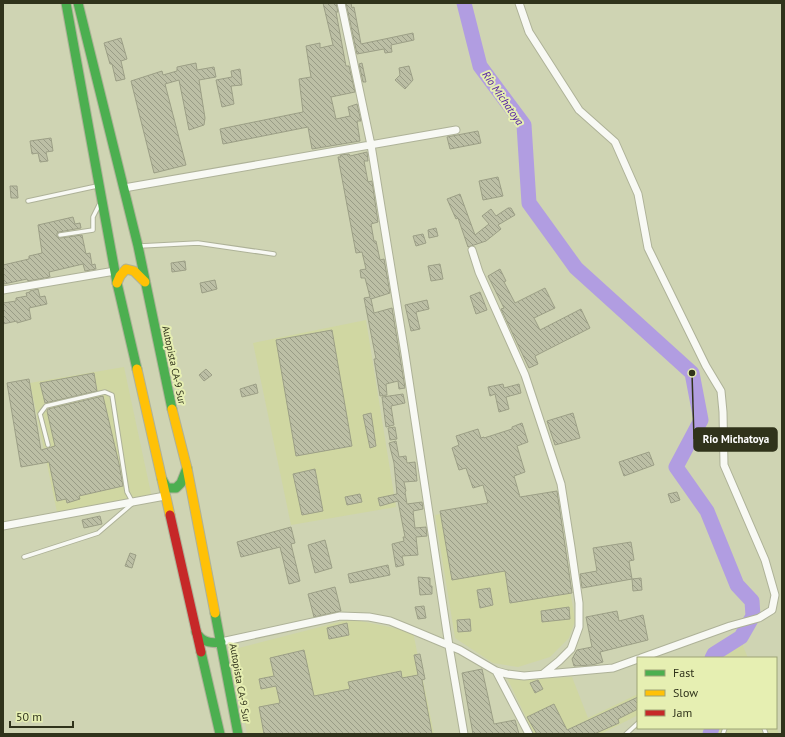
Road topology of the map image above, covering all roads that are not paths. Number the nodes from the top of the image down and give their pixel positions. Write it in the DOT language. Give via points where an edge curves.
graph roads {
  1 [pos="66,3"];
  2 [pos="78,3"];
  3 [pos="340,3"];
  4 [pos="519,3"];
  5 [pos="456,130"];
  6 [pos="371,145"];
  7 [pos="98,186"];
  8 [pos="124,188"];
  9 [pos="28,201"];
  10 [pos="102,201"];
  11 [pos="60,235"];
  12 [pos="138,246"];
  13 [pos="472,250"];
  14 [pos="274,254"];
  15 [pos="115,271"];
  16 [pos="117,283"];
  17 [pos="146,283"];
  18 [pos="3,290"];
  19 [pos="48,444"];
  20 [pos="187,468"];
  21 [pos="160,476"];
  22 [pos="165,496"];
  23 [pos="133,503"];
  24 [pos="3,526"];
  25 [pos="24,557"];
  26 [pos="196,630"];
  27 [pos="222,642"];
  28 [pos="449,646"];
  29 [pos="642,657"];
  30 [pos="637,659"];
  31 [pos="496,671"];
  32 [pos="543,674"];
  33 [pos="637,724"];
  34 [pos="220,734"];
  35 [pos="238,734"];
  36 [pos="464,734"];
  37 [pos="529,734"];
  38 [pos="626,734"];
  1 -- 7 [label="highway"];
  2 -- 8 [label="highway, Autopista CA-9 Sur"];
  3 -- 6 [label="street"];
  4 -- 29 [label="street" via="529,32 579,110 615,142 638,194 648,248 721,391 724,465 766,560 774,595 772,610 759,618"];
  5 -- 6 [label="street"];
  6 -- 8 [label="street"];
  6 -- 28 [label="street"];
  7 -- 9 [label="lane"];
  7 -- 10 [label="highway"];
  8 -- 12 [label="highway, Autopista CA-9 Sur"];
  10 -- 11 [label="lane" via="93,217 93,230"];
  10 -- 15 [label="highway"];
  12 -- 14 [label="lane" via="198,243"];
  12 -- 17 [label="highway, Autopista CA-9 Sur"];
  13 -- 32 [label="street" via="525,375 561,484 579,603 579,627 571,648 559,662"];
  15 -- 16 [label="highway"];
  15 -- 18 [label="street"];
  16 -- 17 [label="highway" via="121,273 130,269 138,273"];
  16 -- 21 [label="highway"];
  17 -- 20 [label="highway, Autopista CA-9 Sur"];
  19 -- 23 [label="lane" via="40,414 46,406 105,392 112,396 127,492"];
  20 -- 21 [label="highway" via="181,484 175,489 167,488"];
  20 -- 27 [label="highway, Autopista CA-9 Sur"];
  21 -- 22 [label="highway"];
  22 -- 23 [label="street"];
  22 -- 26 [label="highway"];
  23 -- 24 [label="street"];
  23 -- 25 [label="lane" via="98,533"];
  26 -- 27 [label="highway" via="205,642"];
  26 -- 34 [label="highway"];
  27 -- 28 [label="street" via="340,616 390,621"];
  27 -- 35 [label="highway, Autopista CA-9 Sur"];
  28 -- 31 [label="street"];
  28 -- 36 [label="street"];
  30 -- 32 [label="street" via="613,668"];
  31 -- 32 [label="street" via="524,676"];
  31 -- 37 [label="street"];
  33 -- 38 [label="lane"];
}
